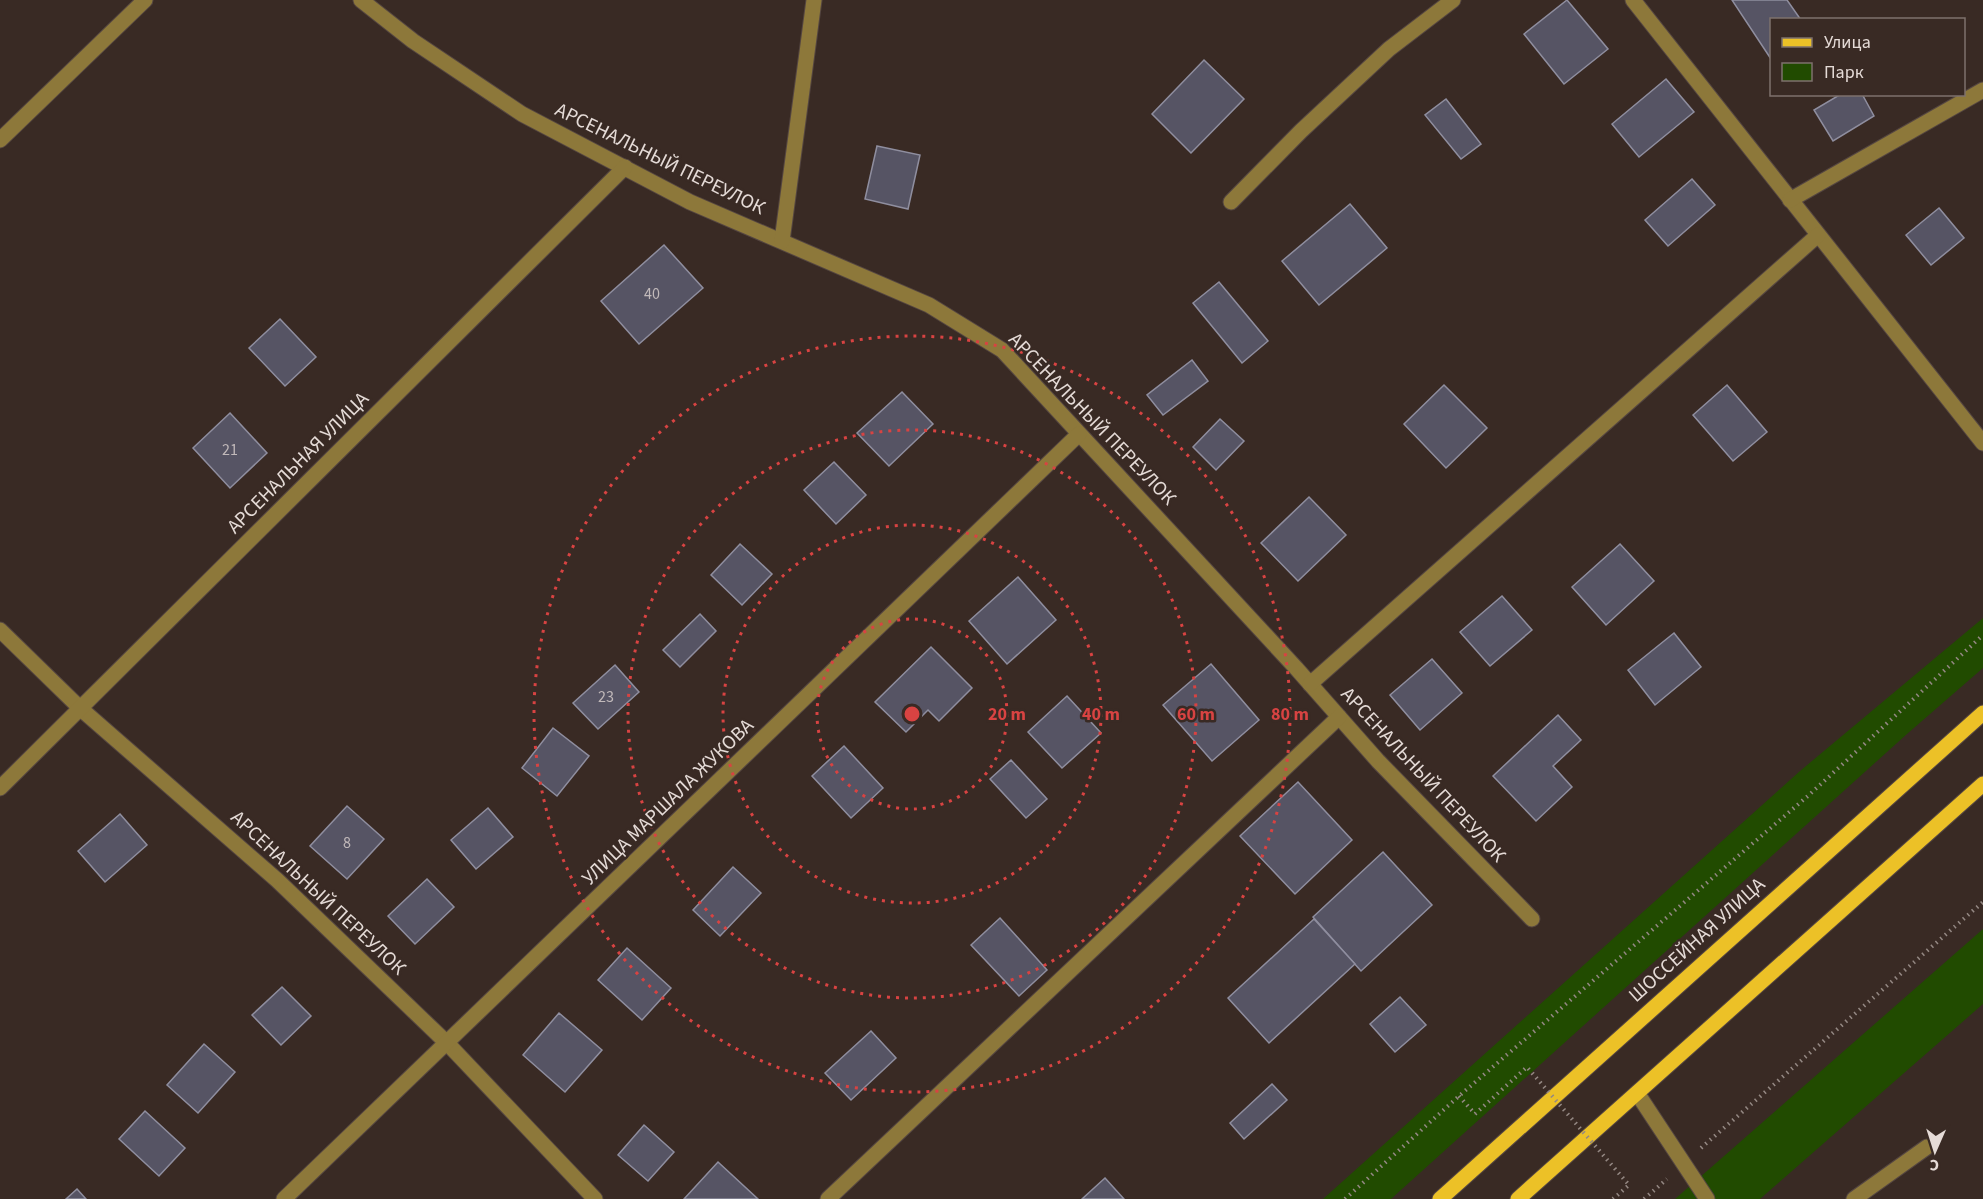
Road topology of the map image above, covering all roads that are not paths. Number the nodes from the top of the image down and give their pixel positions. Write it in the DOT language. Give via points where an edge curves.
graph roads {
  1 [pos="145,0"];
  2 [pos="361,0"];
  3 [pos="814,0"];
  4 [pos="1453,0"];
  5 [pos="1633,0"];
  6 [pos="1983,90"];
  7 [pos="0,140"];
  8 [pos="625,167"];
  9 [pos="1790,200"];
  10 [pos="1231,202"];
  11 [pos="1818,235"];
  12 [pos="782,241"];
  13 [pos="1080,434"];
  14 [pos="1983,443"];
  15 [pos="0,630"];
  16 [pos="1310,684"];
  17 [pos="1983,707"];
  18 [pos="81,709"];
  19 [pos="1983,713"];
  20 [pos="1339,717"];
  21 [pos="1968,725"];
  22 [pos="1983,784"];
  23 [pos="0,788"];
  24 [pos="1532,920"];
  25 [pos="448,1044"];
  26 [pos="1637,1093"];
  27 [pos="1927,1147"];
  28 [pos="284,1199"];
  29 [pos="595,1199"];
  30 [pos="828,1199"];
  31 [pos="1440,1199"];
  32 [pos="1518,1199"];
  33 [pos="1707,1199"];
  34 [pos="1854,1199"];
  1 -- 7 [label="street"];
  2 -- 8 [label="street, АРСЕНАЛЬНЫЙ ПЕРЕУЛОК" via="413,41 522,114"];
  3 -- 12 [label="street"];
  4 -- 10 [label="street" via="1389,49"];
  5 -- 9 [label="street"];
  6 -- 9 [label="street"];
  8 -- 12 [label="street, АРСЕНАЛЬНЫЙ ПЕРЕУЛОК" via="690,202"];
  8 -- 18 [label="street, АРСЕНАЛЬНАЯ УЛИЦА"];
  9 -- 11 [label="street"];
  11 -- 14 [label="street"];
  11 -- 16 [label="street"];
  12 -- 13 [label="street, АРСЕНАЛЬНЫЙ ПЕРЕУЛОК" via="929,306 1002,350"];
  13 -- 16 [label="street, АРСЕНАЛЬНЫЙ ПЕРЕУЛОК"];
  13 -- 25 [label="street, УЛИЦА МАРШАЛА ЖУКОВА"];
  15 -- 18 [label="street, АРСЕНАЛЬНЫЙ ПЕРЕУЛОК"];
  16 -- 20 [label="street, АРСЕНАЛЬНЫЙ ПЕРЕУЛОК"];
  17 -- 21 [label="street"];
  18 -- 23 [label="street, АРСЕНАЛЬНАЯ УЛИЦА"];
  18 -- 25 [label="street, АРСЕНАЛЬНЫЙ ПЕРЕУЛОК" via="277,879"];
  19 -- 21 [label="main road, ШОССЕЙНАЯ УЛИЦА"];
  20 -- 24 [label="street, АРСЕНАЛЬНЫЙ ПЕРЕУЛОК"];
  20 -- 30 [label="street"];
  21 -- 31 [label="main road, ШОССЕЙНАЯ УЛИЦА"];
  22 -- 26 [label="main road"];
  25 -- 28 [label="street, УЛИЦА МАРШАЛА ЖУКОВА"];
  25 -- 29 [label="street, АРСЕНАЛЬНЫЙ ПЕРЕУЛОК"];
  26 -- 32 [label="main road"];
  26 -- 33 [label="street"];
  27 -- 34 [label="street"];
}
